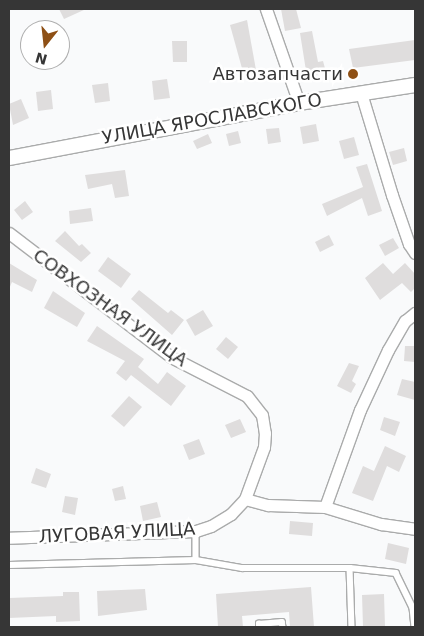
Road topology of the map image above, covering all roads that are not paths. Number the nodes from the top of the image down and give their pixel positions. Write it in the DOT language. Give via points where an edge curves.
graph roads {
  1 [pos="266,9"];
  2 [pos="415,85"];
  3 [pos="361,93"];
  4 [pos="299,103"];
  5 [pos="9,158"];
  6 [pos="9,233"];
  7 [pos="415,253"];
  8 [pos="415,313"];
  9 [pos="245,500"];
  10 [pos="325,507"];
  11 [pos="415,530"];
  12 [pos="196,531"];
  13 [pos="9,538"];
  14 [pos="196,560"];
  15 [pos="9,565"];
  16 [pos="350,568"];
  17 [pos="259,627"];
  18 [pos="283,627"];
  19 [pos="352,627"];
  20 [pos="415,627"];
  1 -- 4 [label="street"];
  2 -- 3 [label="street, УЛИЦА ЯРОСЛАВСКОГО"];
  3 -- 4 [label="street, УЛИЦА ЯРОСЛАВСКОГО"];
  3 -- 7 [label="street" via="395,204"];
  4 -- 5 [label="street, УЛИЦА ЯРОСЛАВСКОГО"];
  6 -- 9 [label="street, СОВХОЗНАЯ УЛИЦА" via="171,357 247,396 262,415 265,433 264,447"];
  8 -- 10 [label="street" via="405,321 388,350 360,410"];
  9 -- 10 [label="street" via="268,505"];
  9 -- 12 [label="street, ЛУГОВАЯ УЛИЦА" via="231,514"];
  10 -- 11 [label="street" via="380,524"];
  12 -- 13 [label="street, ЛУГОВАЯ УЛИЦА"];
  12 -- 14 [label="lane"];
  14 -- 15 [label="lane"];
  14 -- 16 [label="lane" via="242,568"];
  16 -- 19 [label="lane"];
  16 -- 20 [label="lane" via="396,573 413,608"];
  17 -- 18 [label="lane" via="259,624 282,622"];
}
